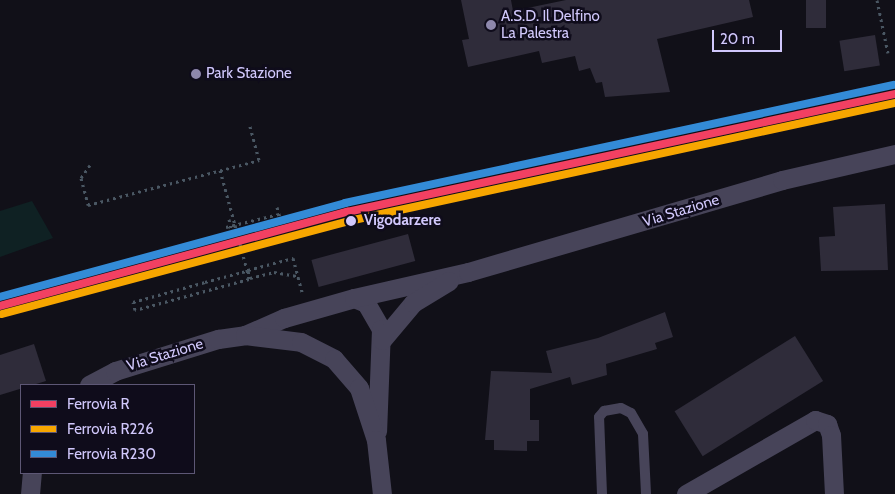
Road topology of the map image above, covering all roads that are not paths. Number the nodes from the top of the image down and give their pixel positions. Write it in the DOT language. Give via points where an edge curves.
graph roads {
  1 [pos="895,154"];
  2 [pos="468,272"];
  3 [pos="354,298"];
  4 [pos="245,335"];
  5 [pos="382,340"];
  6 [pos="91,384"];
  7 [pos="376,440"];
  8 [pos="32,474"];
  9 [pos="30,494"];
  10 [pos="382,494"];
  11 [pos="602,494"];
  12 [pos="646,494"];
  13 [pos="686,494"];
  14 [pos="834,494"];
  1 -- 2 [label="street, Via Stazione" via="782,180"];
  2 -- 3 [label="street, Via Stazione"];
  2 -- 5 [label="street, Via Stazione" via="413,303"];
  3 -- 4 [label="street, Via Stazione" via="307,311"];
  3 -- 5 [label="street, Via Stazione" via="366,303 377,317"];
  4 -- 6 [label="street, Via Stazione" via="189,347 115,371"];
  4 -- 7 [label="street, Via Stazione" via="288,338 334,359 358,388"];
  5 -- 7 [label="street, Via Stazione"];
  7 -- 10 [label="street, Via Stazione"];
  8 -- 9 [label="street"];
  11 -- 12 [label="lane" via="599,418 604,411 621,408 631,413 642,434"];
  13 -- 14 [label="street" via="815,420 827,424 831,435"];
}
